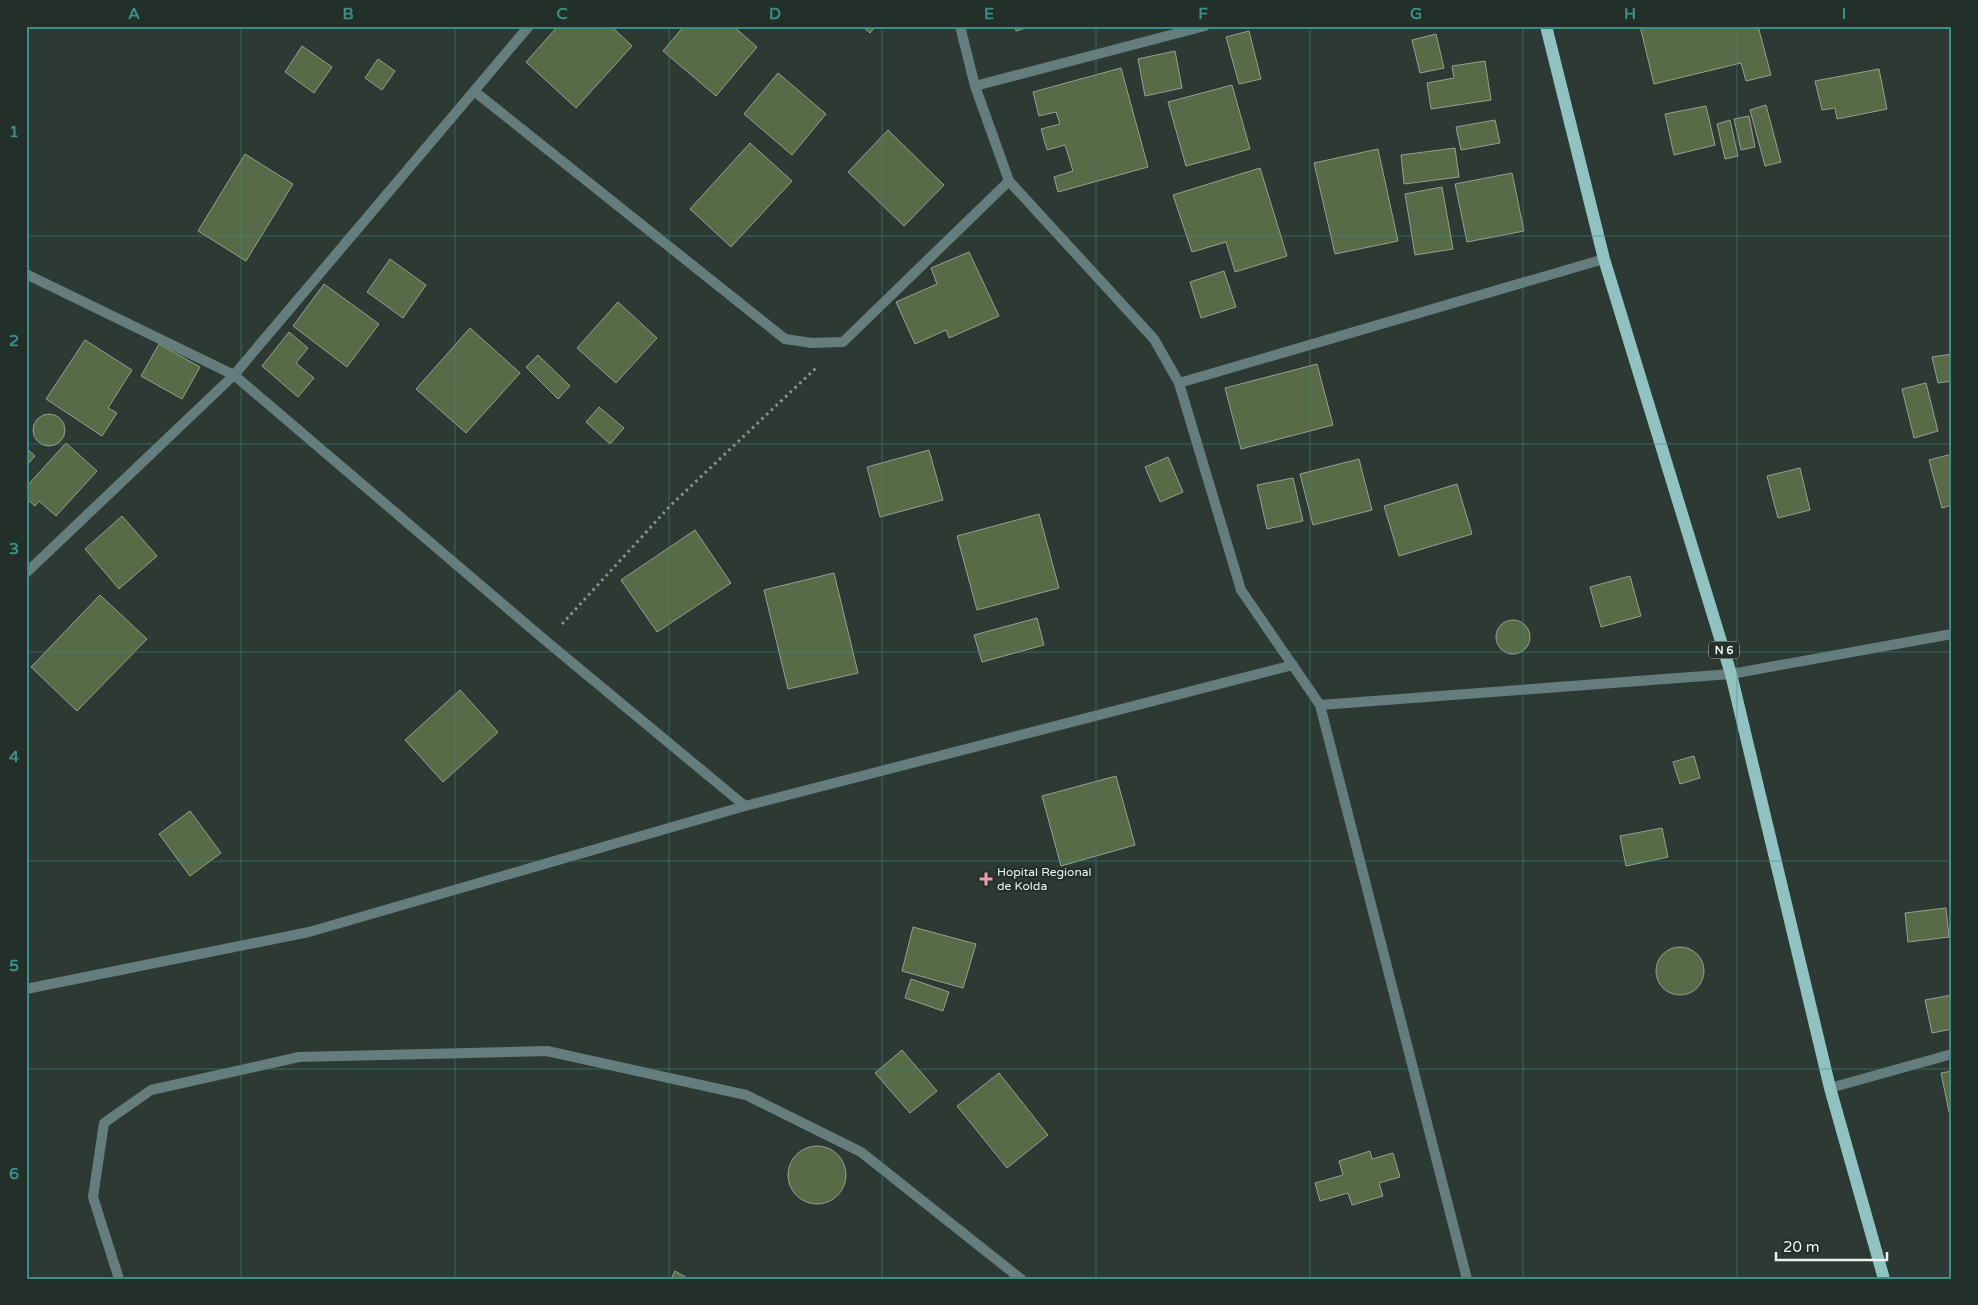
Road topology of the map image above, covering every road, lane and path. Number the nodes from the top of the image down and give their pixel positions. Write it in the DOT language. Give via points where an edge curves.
graph roads {
  1 [pos="529,26"];
  2 [pos="960,26"];
  3 [pos="1205,26"];
  4 [pos="1546,26"];
  5 [pos="975,86"];
  6 [pos="474,91"];
  7 [pos="1009,181"];
  8 [pos="1604,259"];
  9 [pos="26,274"];
  10 [pos="843,342"];
  11 [pos="234,375"];
  12 [pos="1179,383"];
  13 [pos="26,573"];
  14 [pos="1952,634"];
  15 [pos="546,641"];
  16 [pos="1292,665"];
  17 [pos="1731,674"];
  18 [pos="1320,705"];
  19 [pos="745,806"];
  20 [pos="26,989"];
  21 [pos="1952,1054"];
  22 [pos="1830,1088"];
  23 [pos="118,1279"];
  24 [pos="1021,1279"];
  25 [pos="1467,1279"];
  26 [pos="1884,1279"];
  1 -- 6 [label="street"];
  2 -- 5 [label="street"];
  3 -- 5 [label="street"];
  4 -- 8 [label="main road, N 6"];
  5 -- 7 [label="street"];
  6 -- 10 [label="street" via="785,339 812,343"];
  6 -- 11 [label="street"];
  7 -- 10 [label="street"];
  7 -- 12 [label="street" via="1154,339"];
  8 -- 12 [label="street"];
  8 -- 17 [label="main road, N 6"];
  9 -- 11 [label="street"];
  10 -- 15 [label="path" via="672,505"];
  11 -- 13 [label="street"];
  11 -- 15 [label="street"];
  12 -- 16 [label="street" via="1241,590"];
  14 -- 17 [label="street"];
  15 -- 19 [label="street"];
  16 -- 18 [label="street"];
  16 -- 19 [label="street"];
  17 -- 18 [label="street"];
  17 -- 22 [label="main road, N 6"];
  18 -- 25 [label="street"];
  19 -- 20 [label="street" via="309,932"];
  21 -- 22 [label="street"];
  22 -- 26 [label="main road, N 6"];
  23 -- 24 [label="street" via="93,1197 104,1123 151,1090 299,1057 547,1051 746,1094 861,1152"];
}
